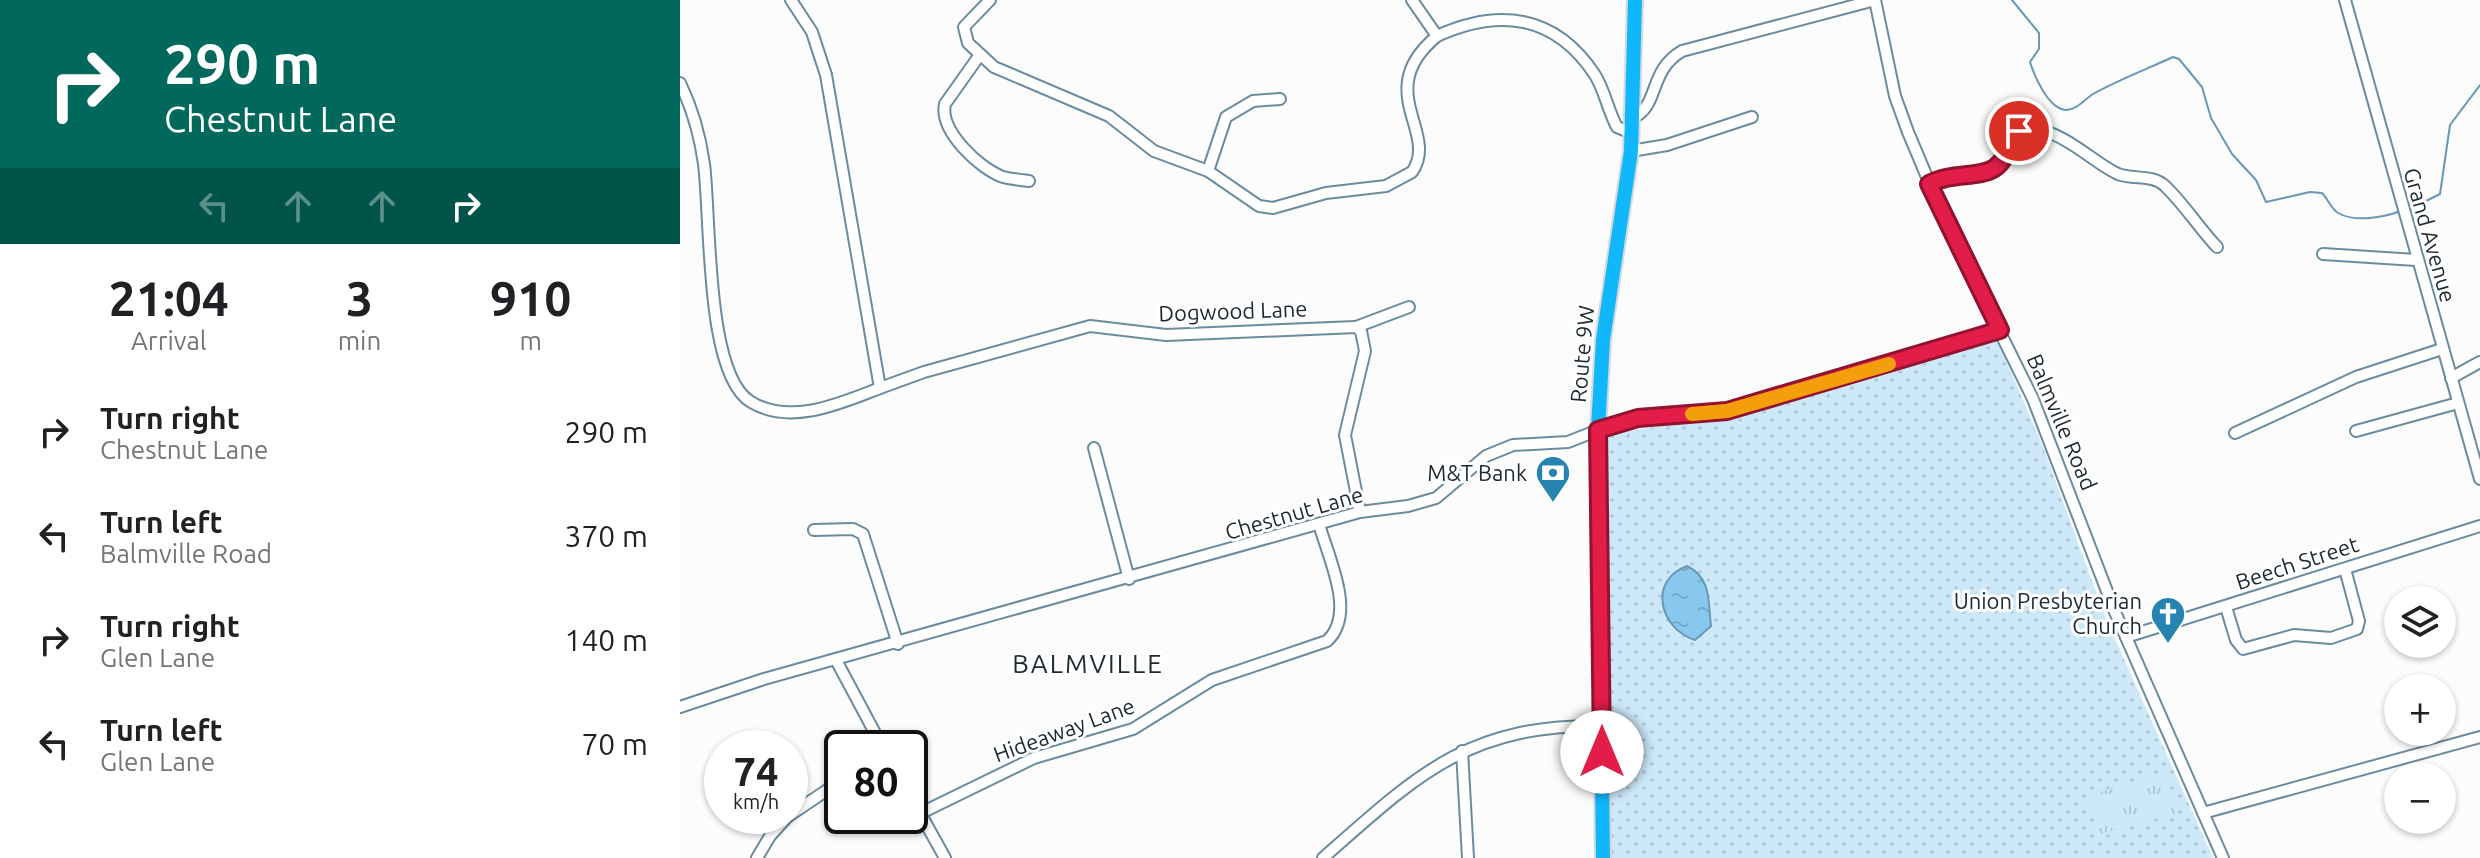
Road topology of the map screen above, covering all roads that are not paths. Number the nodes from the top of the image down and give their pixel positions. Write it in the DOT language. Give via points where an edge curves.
graph roads {
  1 [pos="791,0"];
  2 [pos="990,0"];
  3 [pos="1412,0"];
  4 [pos="1635,0"];
  5 [pos="1875,0"];
  6 [pos="2345,0"];
  7 [pos="1437,36"];
  8 [pos="979,56"];
  9 [pos="680,83"];
  10 [pos="1280,99"];
  11 [pos="1752,117"];
  12 [pos="1632,125"];
  13 [pos="1631,151"];
  14 [pos="1208,171"];
  15 [pos="1029,181"];
  16 [pos="1929,184"];
  17 [pos="2217,247"];
  18 [pos="2323,254"];
  19 [pos="2416,260"];
  20 [pos="1409,307"];
  21 [pos="1356,327"];
  22 [pos="2000,330"];
  23 [pos="2442,349"];
  24 [pos="2480,362"];
  25 [pos="2451,378"];
  26 [pos="880,388"];
  27 [pos="2458,403"];
  28 [pos="1598,430"];
  29 [pos="2356,431"];
  30 [pos="2235,433"];
  31 [pos="1094,448"];
  32 [pos="2480,479"];
  33 [pos="1360,512"];
  34 [pos="1319,524"];
  35 [pos="2480,526"];
  36 [pos="814,530"];
  37 [pos="2345,569"];
  38 [pos="1129,579"];
  39 [pos="2226,607"];
  40 [pos="2126,637"];
  41 [pos="898,644"];
  42 [pos="836,660"];
  43 [pos="680,707"];
  44 [pos="1602,726"];
  45 [pos="873,730"];
  46 [pos="2480,737"];
  47 [pos="1462,751"];
  48 [pos="928,810"];
  49 [pos="2203,813"];
  50 [pos="928,826"];
  51 [pos="772,834"];
  52 [pos="757,858"];
  53 [pos="945,858"];
  54 [pos="1323,858"];
  55 [pos="1468,858"];
  56 [pos="1603,858"];
  57 [pos="2223,858"];
  1 -- 26 [label="street" via="812,32 826,75"];
  2 -- 8 [label="street" via="964,27"];
  3 -- 7 [label="street"];
  4 -- 12 [label="highway, Route 9W"];
  5 -- 12 [label="street" via="1682,51 1662,66 1646,109"];
  5 -- 16 [label="street, Balmville Road" via="1895,96"];
  6 -- 19 [label="street, Grand Avenue"];
  7 -- 12 [label="street" via="1490,19 1513,18 1538,26 1585,63 1617,127"];
  7 -- 14 [label="street" via="1409,69 1407,94 1419,154 1405,178 1273,208 1252,203"];
  8 -- 14 [label="street" via="1109,116 1165,157"];
  8 -- 15 [label="street" via="945,104 947,127 954,139 999,175"];
  9 -- 26 [label="street, Dogwood Lane" via="700,136 716,329 732,382 749,401 785,412 821,409"];
  10 -- 14 [label="street" via="1253,101 1226,117"];
  11 -- 13 [label="street"];
  12 -- 13 [label="highway, Route 9W"];
  13 -- 28 [label="highway, Route 9W" via="1603,340"];
  16 -- 17 [label="street" via="1946,175 1991,171 2005,161 2013,134 2046,133 2120,175 2160,182"];
  16 -- 22 [label="street, Balmville Road"];
  18 -- 19 [label="street"];
  19 -- 23 [label="street, Grand Avenue"];
  20 -- 21 [label="street, Dogwood Lane"];
  21 -- 26 [label="street, Dogwood Lane" via="1166,335 1090,326"];
  21 -- 33 [label="street" via="1365,351 1345,435"];
  22 -- 28 [label="street, Chestnut Lane" via="1727,411 1638,418"];
  22 -- 40 [label="street, Balmville Road" via="2055,450"];
  23 -- 25 [label="street, Grand Avenue"];
  23 -- 30 [label="street" via="2356,377"];
  24 -- 25 [label="street"];
  25 -- 27 [label="street, Grand Avenue"];
  27 -- 29 [label="street"];
  27 -- 32 [label="street, Grand Avenue"];
  28 -- 33 [label="street, Chestnut Lane" via="1568,442 1498,449 1436,498"];
  28 -- 44 [label="highway, Route 9W"];
  31 -- 38 [label="street"];
  33 -- 34 [label="street, Chestnut Lane"];
  34 -- 38 [label="street, Chestnut Lane"];
  34 -- 48 [label="street, Hideaway Lane" via="1341,612 1327,641 1212,680 1133,729 1034,758"];
  35 -- 37 [label="street, Beech Street"];
  36 -- 41 [label="street" via="853,529 863,534"];
  37 -- 39 [label="street, Beech Street"];
  37 -- 39 [label="street" via="2359,621 2354,632 2343,636 2294,635 2243,649"];
  38 -- 41 [label="street, Chestnut Lane"];
  39 -- 40 [label="street, Beech Street"];
  40 -- 49 [label="street, Balmville Road"];
  41 -- 42 [label="street, Chestnut Lane"];
  42 -- 43 [label="street, Chestnut Lane"];
  42 -- 45 [label="street"];
  44 -- 47 [label="street" via="1534,730"];
  44 -- 56 [label="highway, Route 9W"];
  46 -- 49 [label="street"];
  47 -- 54 [label="street" via="1404,786"];
  47 -- 55 [label="street"];
  49 -- 57 [label="street, Balmville Road"];
  50 -- 53 [label="street"];
  51 -- 52 [label="street"];
}
